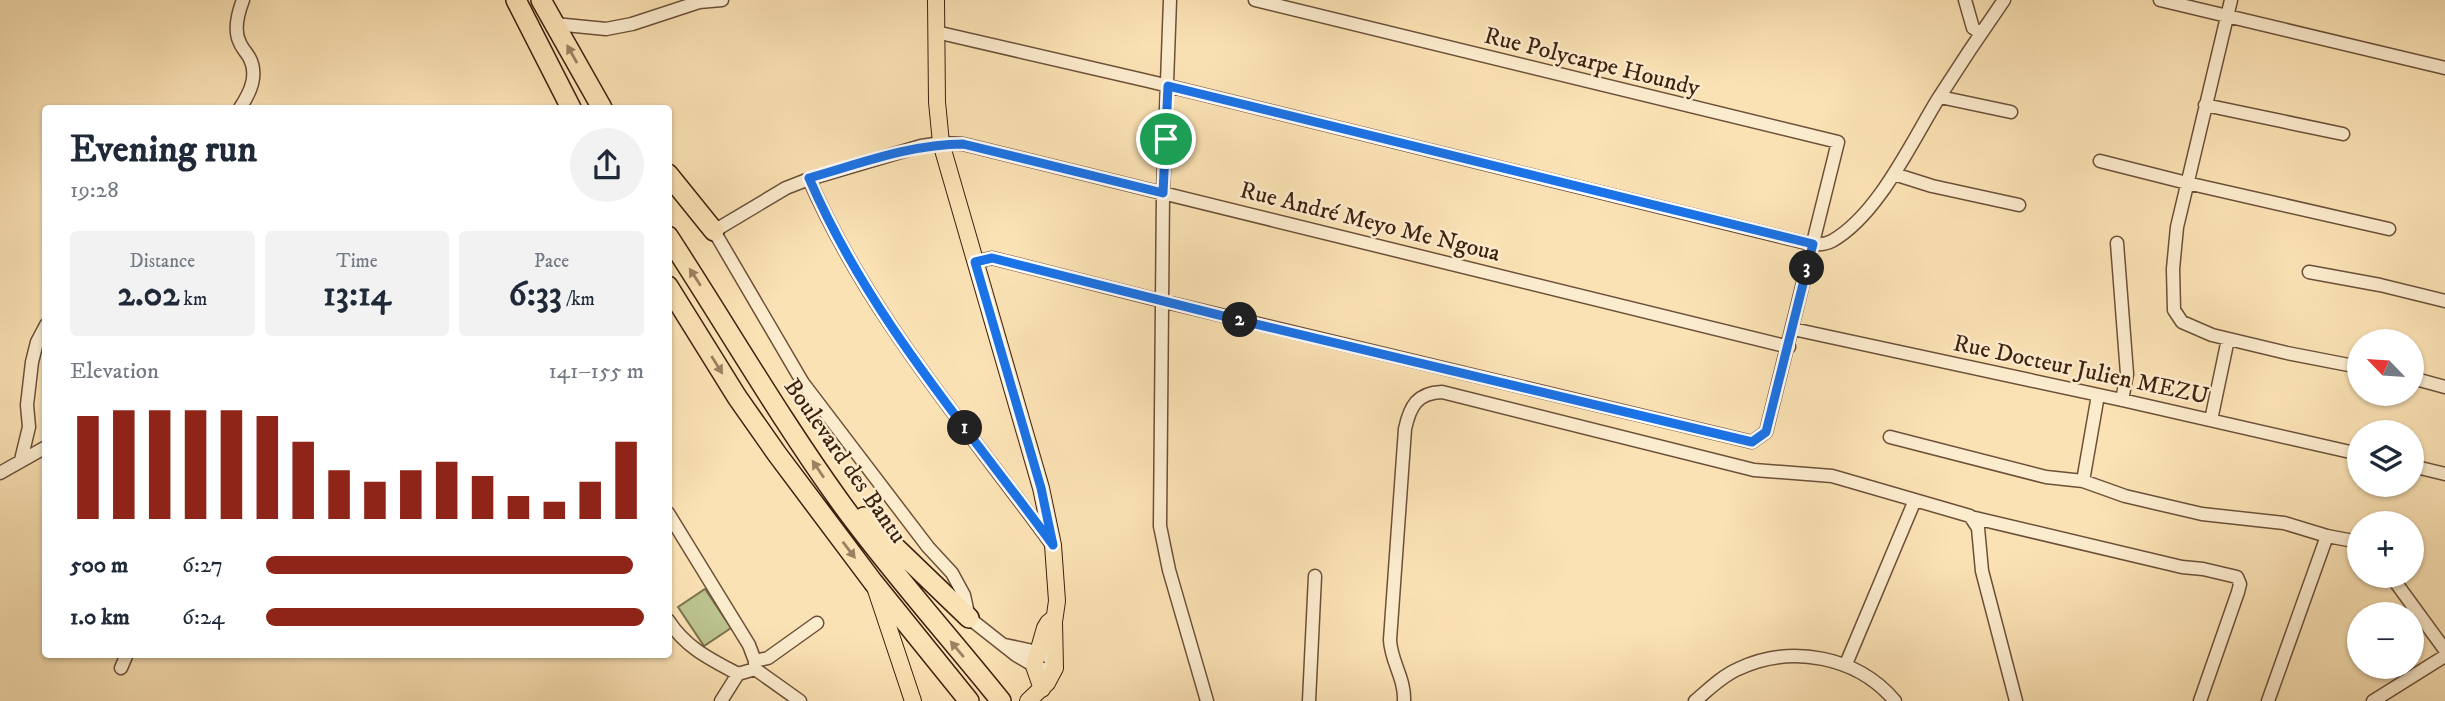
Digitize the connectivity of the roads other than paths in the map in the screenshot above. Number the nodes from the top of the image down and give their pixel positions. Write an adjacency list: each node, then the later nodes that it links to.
1 (243, 0): 19 (street)
2 (516, 0): 20 (highway)
3 (541, 0): 13 (highway)
4 (722, 0): 13 (street)
5 (936, 0): 14 (main road)
6 (1170, 0): 17 (street)
7 (1255, 0): 37 (street, Rue Polycarpe Houndy)
8 (1965, 0): 15 (street)
9 (2004, 0): 15 (street)
10 (2160, 0): 12 (street)
11 (2231, 0): 12 (street)
12 (2227, 18): 16 (street); 22 (street)
13 (555, 24): 21 (highway, one-way to 13)
14 (936, 32): 17 (street); 25 (main road)
15 (1981, 33): 18 (street)
16 (2445, 68)
17 (1168, 86): 31 (street); 37 (street)
18 (1940, 97): 23 (street); 27 (street)
19 (242, 105)
20 (569, 105)
21 (600, 105)
22 (2205, 105): 24 (street); 30 (street)
23 (2011, 112)
24 (2343, 134)
25 (941, 143): 28 (street, Rue André Meyo Me Ngoua); 31 (street, Rue André Meyo Me Ngoua); 38 (main road)
26 (2100, 161): 30 (street)
27 (1894, 174): 32 (street); 37 (street)
28 (809, 178): 34 (street, Rue André Meyo Me Ngoua); 67 (street)
29 (672, 179): 34 (highway)
30 (2188, 183): 33 (street); 45 (street)
31 (1163, 193): 41 (street); 46 (street, Rue André Meyo Me Ngoua)
32 (2020, 205)
33 (2389, 229)
34 (714, 231): 69 (street)
35 (672, 242): 62 (highway, Boulevard des Bantu, one-way to 35)
36 (2117, 243): 51 (street)
37 (1813, 244): 43 (street)
38 (975, 262): 41 (street); 67 (main road)
39 (2309, 272): 42 (street)
40 (672, 292): 70 (highway, Boulevard des Bantu, one-way to 70)
41 (1162, 301): 46 (street); 91 (street)
42 (2445, 301)
43 (1793, 329): 46 (street); 50 (street, Rue Docteur Julien MEZU)
44 (42, 333): 56 (street)
45 (2228, 339): 47 (street); 52 (street)
46 (1788, 347)
47 (2347, 364)
48 (2424, 381): 49 (street)
49 (2445, 387)
50 (2098, 395): 51 (street, Rue Docteur Julien MEZU); 60 (street)
51 (2122, 400): 52 (street, Rue Docteur Julien MEZU)
52 (2211, 420): 55 (street, Rue Docteur Julien MEZU)
53 (1890, 437): 60 (street)
54 (42, 449): 56 (street)
55 (2347, 451)
56 (21, 460): 58 (street)
57 (2424, 469): 59 (street)
58 (2, 471)
59 (2444, 474)
60 (2083, 481): 65 (street)
61 (1915, 500): 63 (street); 80 (street); 93 (street)
62 (841, 503): 69 (highway); 90 (highway, Boulevard des Bantu, one-way to 62)
63 (1970, 516): 96 (street); 97 (street)
64 (672, 519): 81 (street)
65 (2327, 536): 66 (street); 98 (street)
66 (2347, 540)
67 (1053, 545): 72 (main road)
68 (1315, 576): 92 (street)
69 (946, 581): 73 (highway)
70 (873, 582): 88 (main road); 89 (highway, Boulevard des Bantu)
71 (2400, 588): 76 (street)
72 (1056, 616): 79 (main road); 83 (main road)
73 (969, 618): 79 (street)
74 (817, 624): 81 (street)
75 (672, 626): 84 (street)
76 (2445, 650)
77 (2445, 656): 99 (street)
78 (125, 658): 82 (street)
79 (1036, 659): 83 (street); 85 (main road)
80 (1846, 664): 94 (street); 95 (street)
81 (755, 665): 84 (street); 87 (street)
82 (121, 667)
83 (1054, 669): 85 (main road)
84 (738, 674): 86 (street)
85 (1035, 695)
86 (721, 701)
87 (800, 701)
88 (913, 701)
89 (969, 701)
90 (1001, 701)
91 (1207, 701)
92 (1309, 701)
93 (1404, 701)
94 (1695, 701)
95 (1895, 701)
96 (2016, 701)
97 (2200, 701)
98 (2268, 701)
99 (2374, 701)

